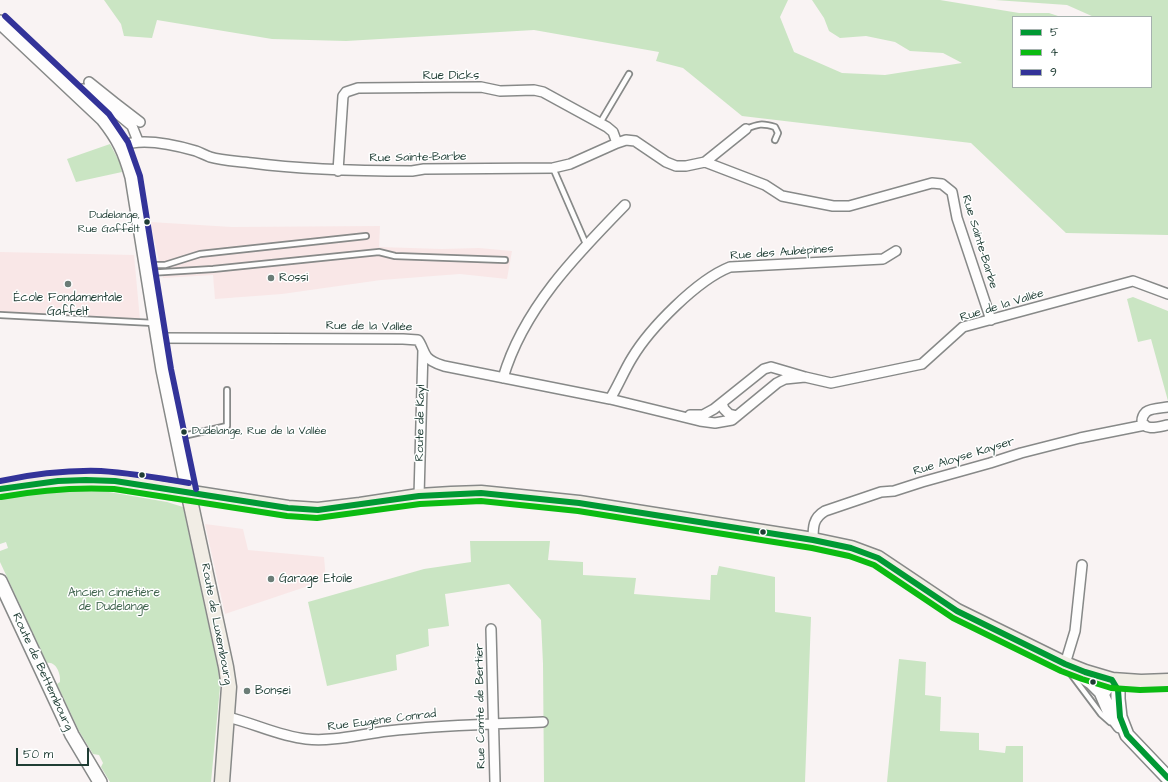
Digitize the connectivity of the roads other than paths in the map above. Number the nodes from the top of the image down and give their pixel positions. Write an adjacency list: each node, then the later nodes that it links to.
1 (2, 26): 4 (main road)
2 (629, 74): 7 (lane)
3 (89, 82): 5 (street)
4 (77, 94): 5 (street); 12 (main road)
5 (112, 105): 6 (street); 10 (street)
6 (140, 122)
7 (600, 123): 11 (street, Rue Dicks); 15 (street, Rue Dicks)
8 (746, 129): 9 (lane); 13 (street, Rue Sainte-Barbe)
9 (775, 140)
10 (138, 141): 12 (street, Rue Sainte-Barbe); 15 (street, Rue Sainte-Barbe)
11 (617, 143): 13 (street, Rue Sainte-Barbe); 14 (street, Rue Sainte-Barbe)
12 (122, 146): 21 (main road)
13 (705, 162): 24 (street, Rue Sainte-Barbe)
14 (553, 168): 15 (street, Rue Sainte-Barbe); 18 (lane)
15 (338, 171)
16 (625, 205): 18 (street)
17 (366, 236): 21 (lane)
18 (586, 244): 30 (street)
19 (896, 251): 33 (street, Rue des Aubépines)
20 (505, 260): 21 (lane)
21 (147, 269): 25 (main road)
22 (1168, 294): 24 (street, Rue de la Vallée)
23 (0, 315): 25 (lane)
24 (991, 320): 29 (street, Rue de la Vallée)
25 (155, 323): 26 (main road)
26 (158, 338): 27 (street, Rue de la Vallée); 40 (main road)
27 (423, 349): 30 (street, Rue de la Vallée); 43 (street, Route de Kayl)
28 (772, 367): 29 (street, Rue de la Vallée); 31 (street); 34 (street, Rue de la Vallée)
29 (804, 377): 31 (street, Rue de la Vallée)
30 (504, 378): 33 (street, Rue de la Vallée)
31 (777, 383): 37 (street, Rue de la Vallée)
32 (227, 390): 40 (lane)
33 (610, 399): 36 (street, Rue de la Vallée)
34 (722, 403): 36 (street, Rue de la Vallée); 37 (street)
35 (1168, 407): 39 (street)
36 (681, 415): 37 (street, Rue de la Vallée)
37 (737, 416)
38 (1168, 424): 39 (street, Rue Aloyse Kayser)
39 (1145, 425): 44 (street, Rue Aloyse Kayser)
40 (177, 438): 42 (main road)
41 (0, 489): 42 (main road)
42 (188, 491): 43 (main road); 52 (main road, Route de Luxembourg)
43 (419, 496): 44 (main road)
44 (813, 540): 48 (main road)
45 (1082, 565): 48 (street)
46 (0, 581): 57 (main road, Route de Bettembourg)
47 (491, 629): 54 (street, Rue Comte de Bertier)
48 (1065, 664): 49 (main road); 51 (main road); 55 (lane)
49 (1112, 680): 50 (main road); 51 (main road); 55 (main road)
50 (1168, 681)
51 (1102, 694): 55 (main road)
52 (227, 716): 54 (street, Rue Eugène Conrad); 58 (main road, Route de Luxembourg)
53 (543, 722): 54 (street, Rue Eugène Conrad)
54 (495, 724): 59 (street, Rue Comte de Bertier)
55 (1127, 736): 56 (main road)
56 (1168, 778)
57 (100, 782)
58 (222, 782)
59 (495, 782)

